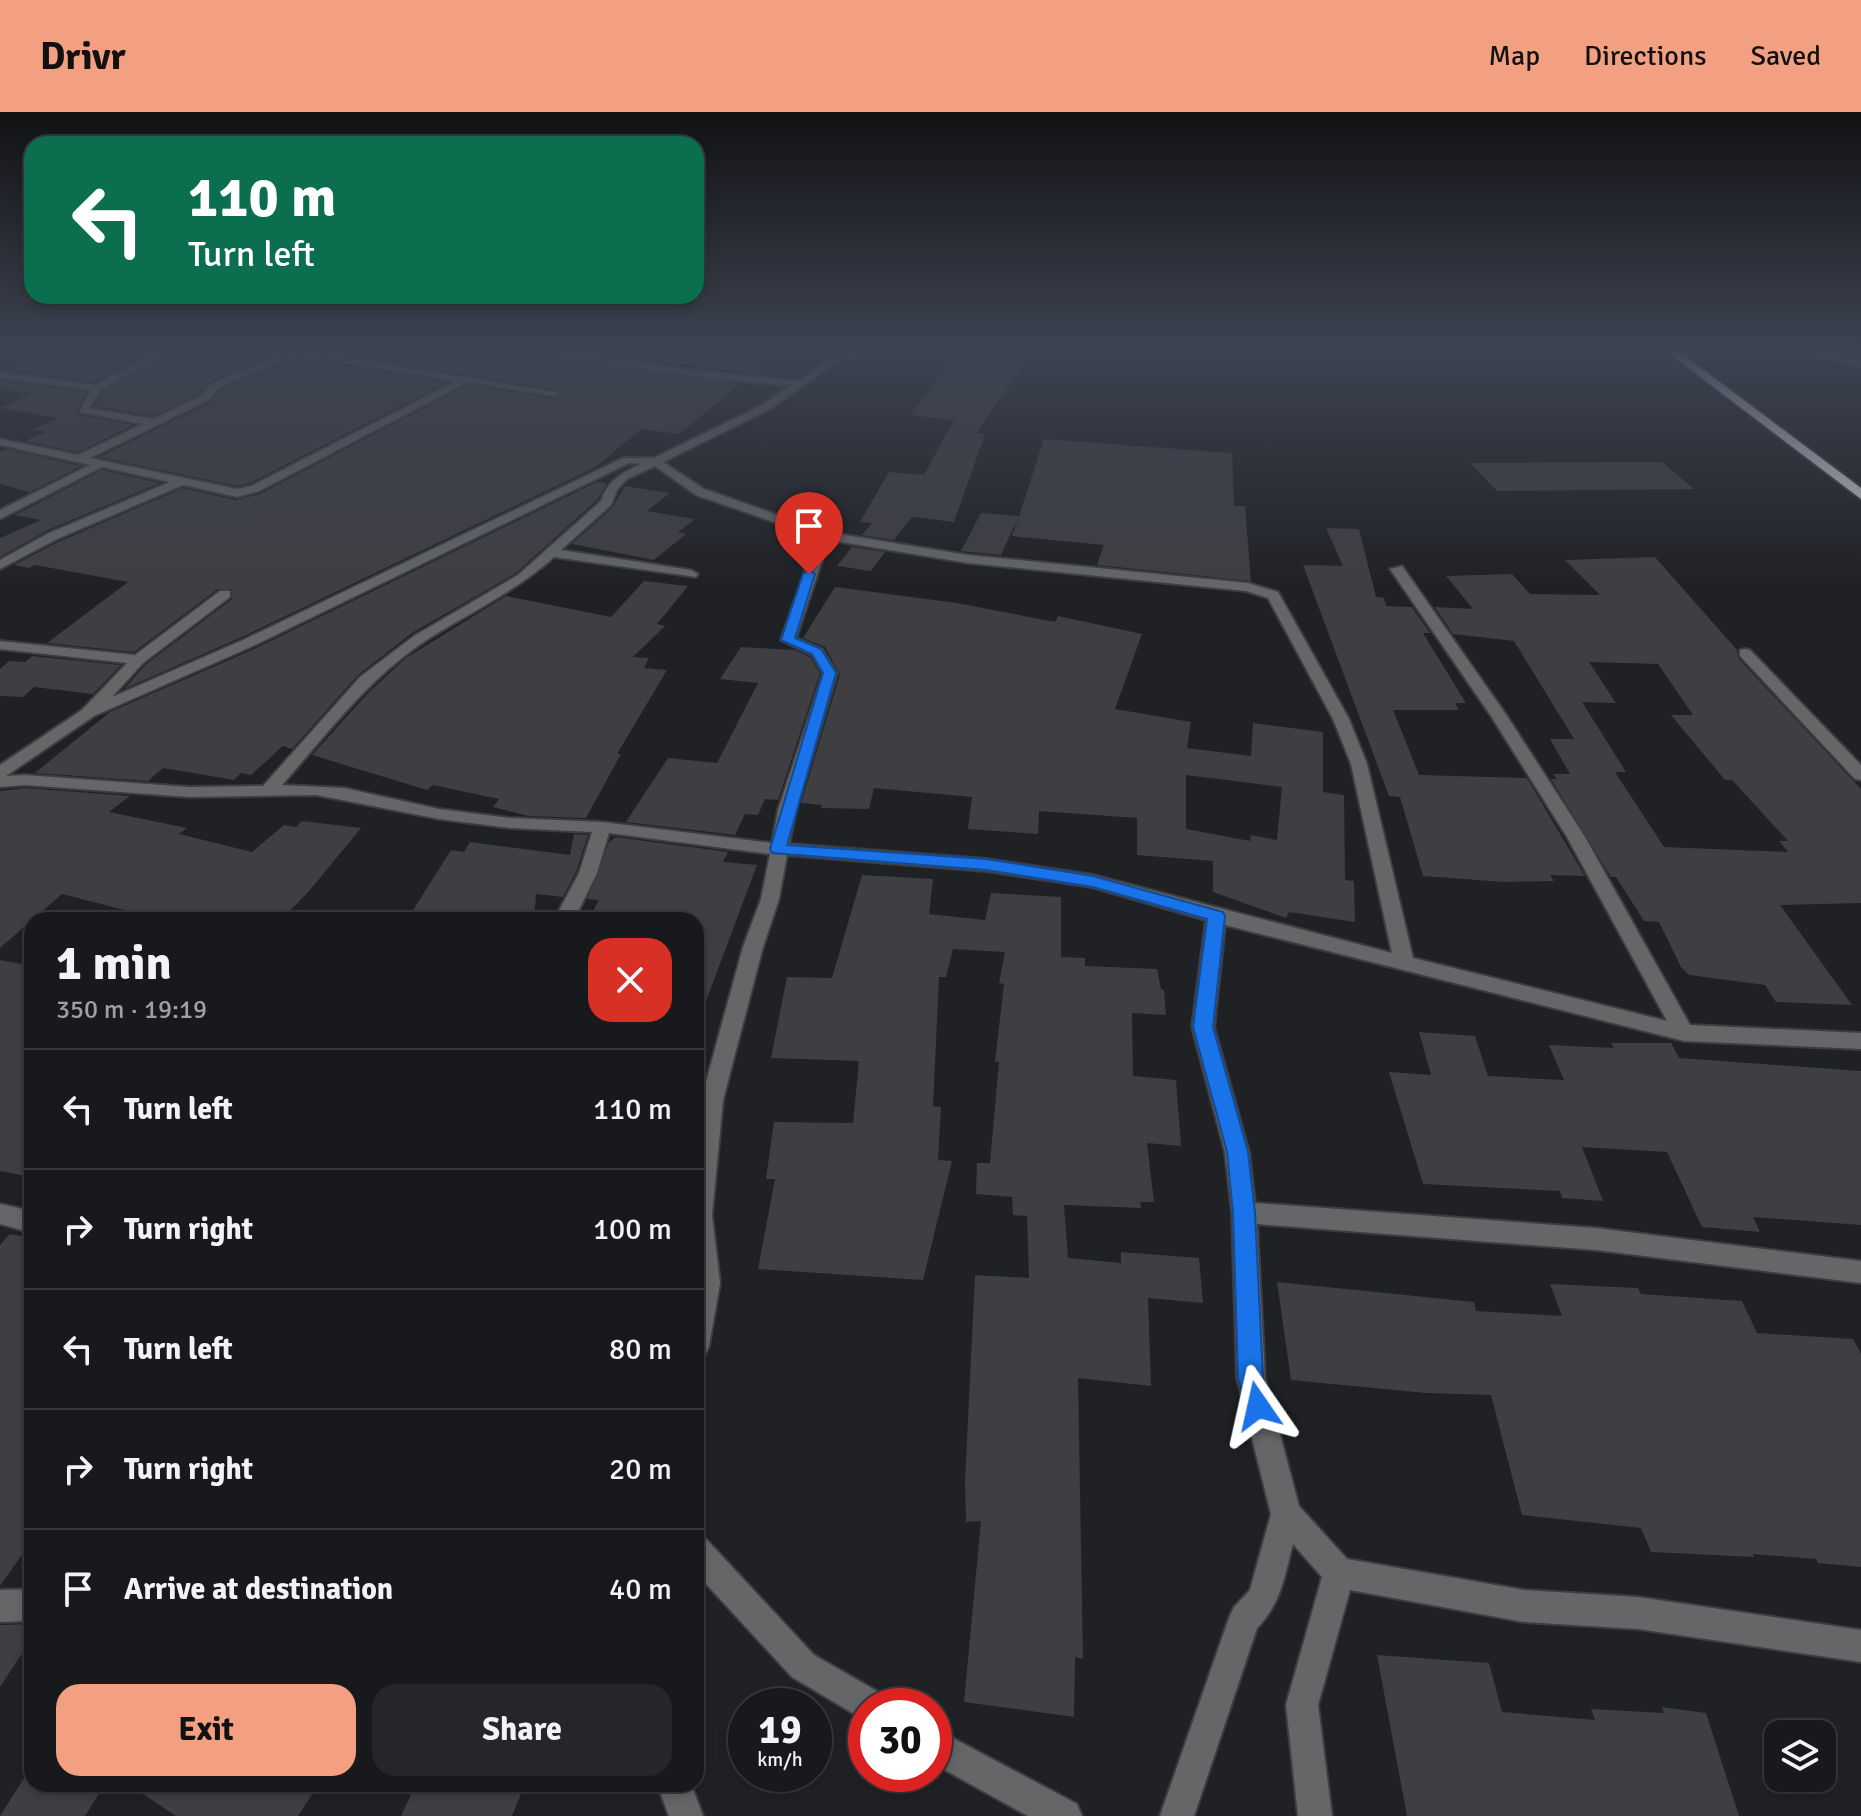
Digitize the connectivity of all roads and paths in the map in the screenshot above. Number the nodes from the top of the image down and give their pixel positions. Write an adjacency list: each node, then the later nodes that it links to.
1 (143, 427): 7 (street)
2 (375, 427): 11 (street)
3 (726, 427): 8 (street)
4 (1771, 427): 12 (highway)
5 (1793, 427): 9 (highway)
6 (3, 446): 7 (street)
7 (79, 459): 10 (street)
8 (655, 461): 14 (street); 15 (street); 23 (street)
9 (1842, 462)
10 (100, 464): 11 (street); 13 (street)
11 (180, 482): 16 (street)
12 (1861, 495)
13 (0, 515)
14 (824, 535): 29 (street); 32 (street)
15 (548, 552): 18 (street); 27 (street)
16 (0, 565)
17 (1397, 569): 33 (street)
18 (691, 574)
19 (225, 594): 22 (street)
20 (0, 645): 22 (street)
21 (1745, 653): 25 (street)
22 (138, 660): 23 (street)
23 (88, 713): 24 (street)
24 (0, 773)
25 (1861, 775)
26 (0, 782): 27 (street)
27 (268, 791): 28 (street)
28 (602, 827): 29 (street); 30 (street)
29 (778, 849): 31 (street); 35 (street)
30 (568, 912)
31 (1216, 916): 32 (street); 36 (street)
32 (1404, 962): 33 (street)
33 (1684, 1033): 34 (street)
34 (1861, 1041)
35 (704, 1177)
36 (1244, 1213): 39 (street); 40 (street)
37 (0, 1214): 38 (street)
38 (24, 1220)
39 (1861, 1272)
40 (1286, 1514): 42 (street); 51 (street)
41 (704, 1560): 46 (street)
42 (1339, 1573): 45 (street); 52 (street)
43 (24, 1605): 44 (street)
44 (0, 1606)
45 (1861, 1646)
46 (848, 1693)
47 (952, 1756): 50 (street)
48 (677, 1792): 49 (street)
49 (686, 1816)
50 (1065, 1816)
51 (1177, 1816)
52 (1315, 1816)

